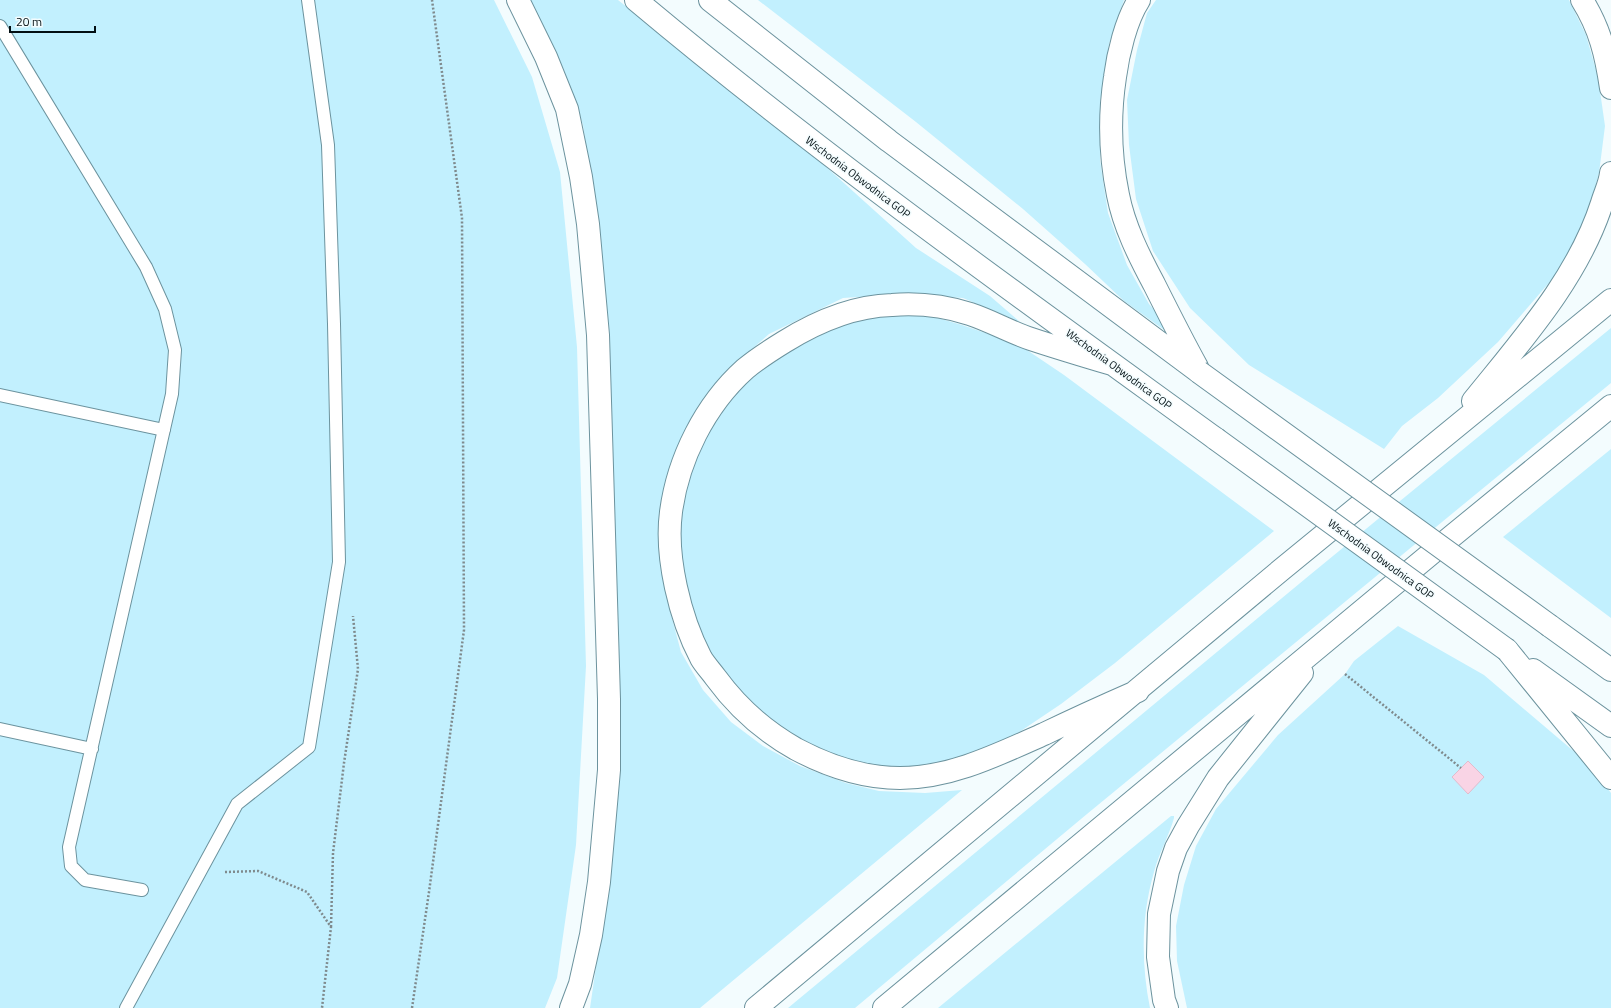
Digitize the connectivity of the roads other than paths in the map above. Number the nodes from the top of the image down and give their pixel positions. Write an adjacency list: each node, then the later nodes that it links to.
1 (308, 0): 26 (lane)
2 (518, 0): 27 (highway)
3 (636, 0): 11 (highway, Wschodnia Obwodnica GOP)
4 (710, 0): 12 (highway)
5 (1139, 0): 12 (highway)
6 (1582, 0): 8 (highway)
7 (0, 26): 15 (lane)
8 (1611, 88)
9 (1611, 173): 16 (highway)
10 (1611, 300): 16 (highway)
11 (1112, 364): 18 (highway, Wschodnia Obwodnica GOP, bridge); 20 (highway)
12 (1199, 372): 19 (highway, bridge)
13 (0, 395): 15 (lane)
14 (1611, 406): 17 (highway)
15 (164, 430): 23 (lane)
16 (1446, 434): 20 (highway)
17 (1332, 635): 29 (highway); 30 (highway)
18 (1507, 650): 21 (highway, Wschodnia Obwodnica GOP); 24 (highway)
19 (1611, 670)
20 (1138, 691): 28 (highway)
21 (1611, 726)
22 (0, 729): 23 (lane)
23 (92, 749): 25 (lane)
24 (1611, 778)
25 (142, 890)
26 (126, 1008)
27 (571, 1008)
28 (756, 1008)
29 (884, 1008)
30 (1167, 1008)

